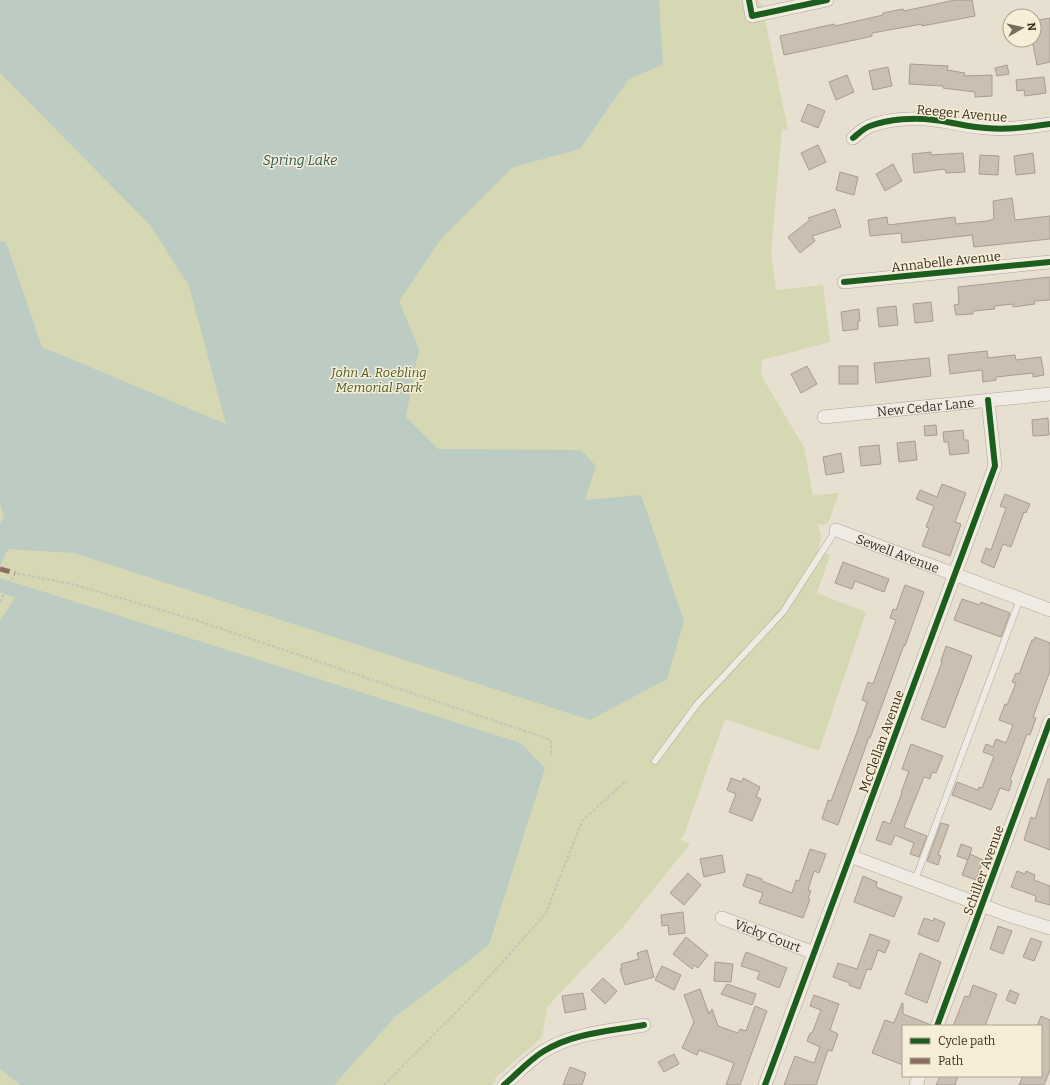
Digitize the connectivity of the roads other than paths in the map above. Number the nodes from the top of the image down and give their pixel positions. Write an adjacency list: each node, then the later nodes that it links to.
1 (749, 0): 2 (street)
2 (827, 0)
3 (1050, 124): 4 (street, Reeger Avenue)
4 (853, 138)
5 (1050, 262): 6 (street, Annabelle Avenue)
6 (844, 282)
7 (1050, 394): 8 (street, New Cedar Lane)
8 (988, 400): 9 (street, New Cedar Lane); 11 (street, McClellan Avenue)
9 (824, 417)
10 (836, 530): 11 (street, Sewell Avenue); 15 (lane)
11 (955, 576): 12 (street, Sewell Avenue); 16 (street, McClellan Avenue)
12 (1020, 599): 13 (street, Sewell Avenue); 17 (lane)
13 (1050, 610)
14 (1050, 721): 18 (street, Schiller Avenue)
15 (655, 761)
16 (850, 856): 17 (street); 21 (street, McClellan Avenue)
17 (915, 880): 18 (street)
18 (982, 905): 20 (street); 23 (street, Schiller Avenue)
19 (722, 918): 21 (street, Vicky Court)
20 (1050, 928)
21 (814, 953): 25 (street, McClellan Avenue)
22 (644, 1025): 24 (street)
23 (937, 1025)
24 (504, 1085)
25 (765, 1085)

